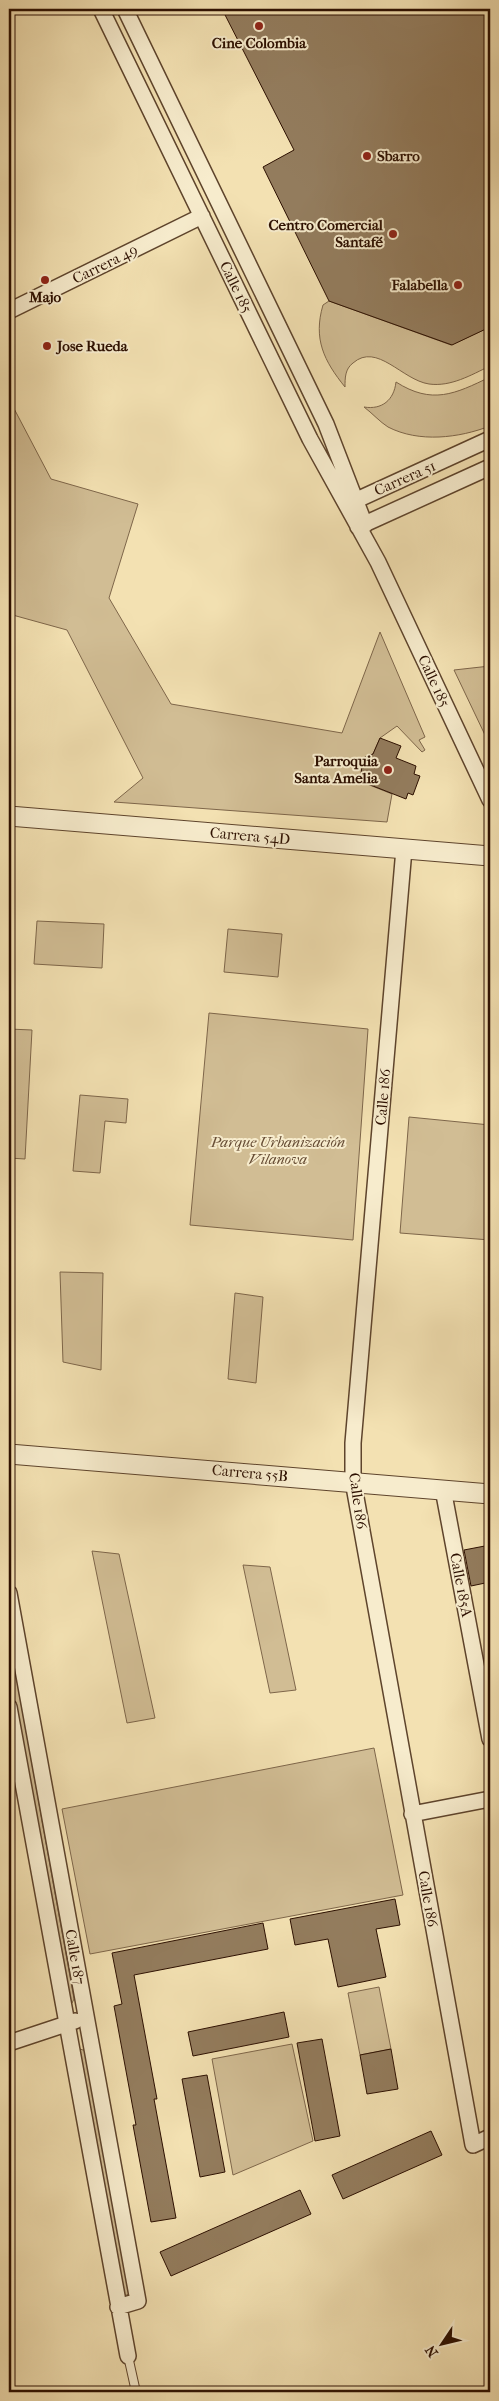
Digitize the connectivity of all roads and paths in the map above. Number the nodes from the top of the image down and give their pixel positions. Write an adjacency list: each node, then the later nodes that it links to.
1 (101, 9): 3 (street, Calle 185)
2 (125, 9): 9 (street, Calle 185)
3 (202, 216): 4 (street, Carrera 49); 9 (street, Calle 185)
4 (9, 312)
5 (490, 440): 6 (street, Carrera 51)
6 (464, 451): 8 (street); 9 (street, Carrera 51)
7 (490, 467): 8 (street, Carrera 51)
8 (471, 475): 10 (street, Carrera 51)
9 (351, 503): 10 (street, Calle 185)
10 (361, 525): 11 (street, Calle 185)
11 (490, 800)
12 (9, 816): 13 (street, Carrera 54D)
13 (404, 849): 14 (street, Carrera 54D); 16 (street, Calle 186)
14 (490, 856)
15 (9, 1454): 16 (street, Carrera 55B)
16 (352, 1481): 17 (street, Carrera 55B); 23 (street, Calle 186)
17 (443, 1489): 18 (street, Carrera 55B); 21 (street, Calle 185A)
18 (490, 1494)
19 (9, 1593): 24 (street, Calle 187)
20 (9, 1707): 25 (street, Calle 187)
21 (490, 1739)
22 (490, 1799): 23 (street)
23 (412, 1814): 27 (street, Calle 186)
24 (86, 2018): 25 (street); 28 (street, Calle 187)
25 (67, 2024): 26 (street); 28 (street, Calle 187)
26 (9, 2043)
27 (490, 2137)
28 (118, 2307): 29 (street, Calle 187)
29 (128, 2356): 30 (lane, Calle 187)
30 (136, 2392)

